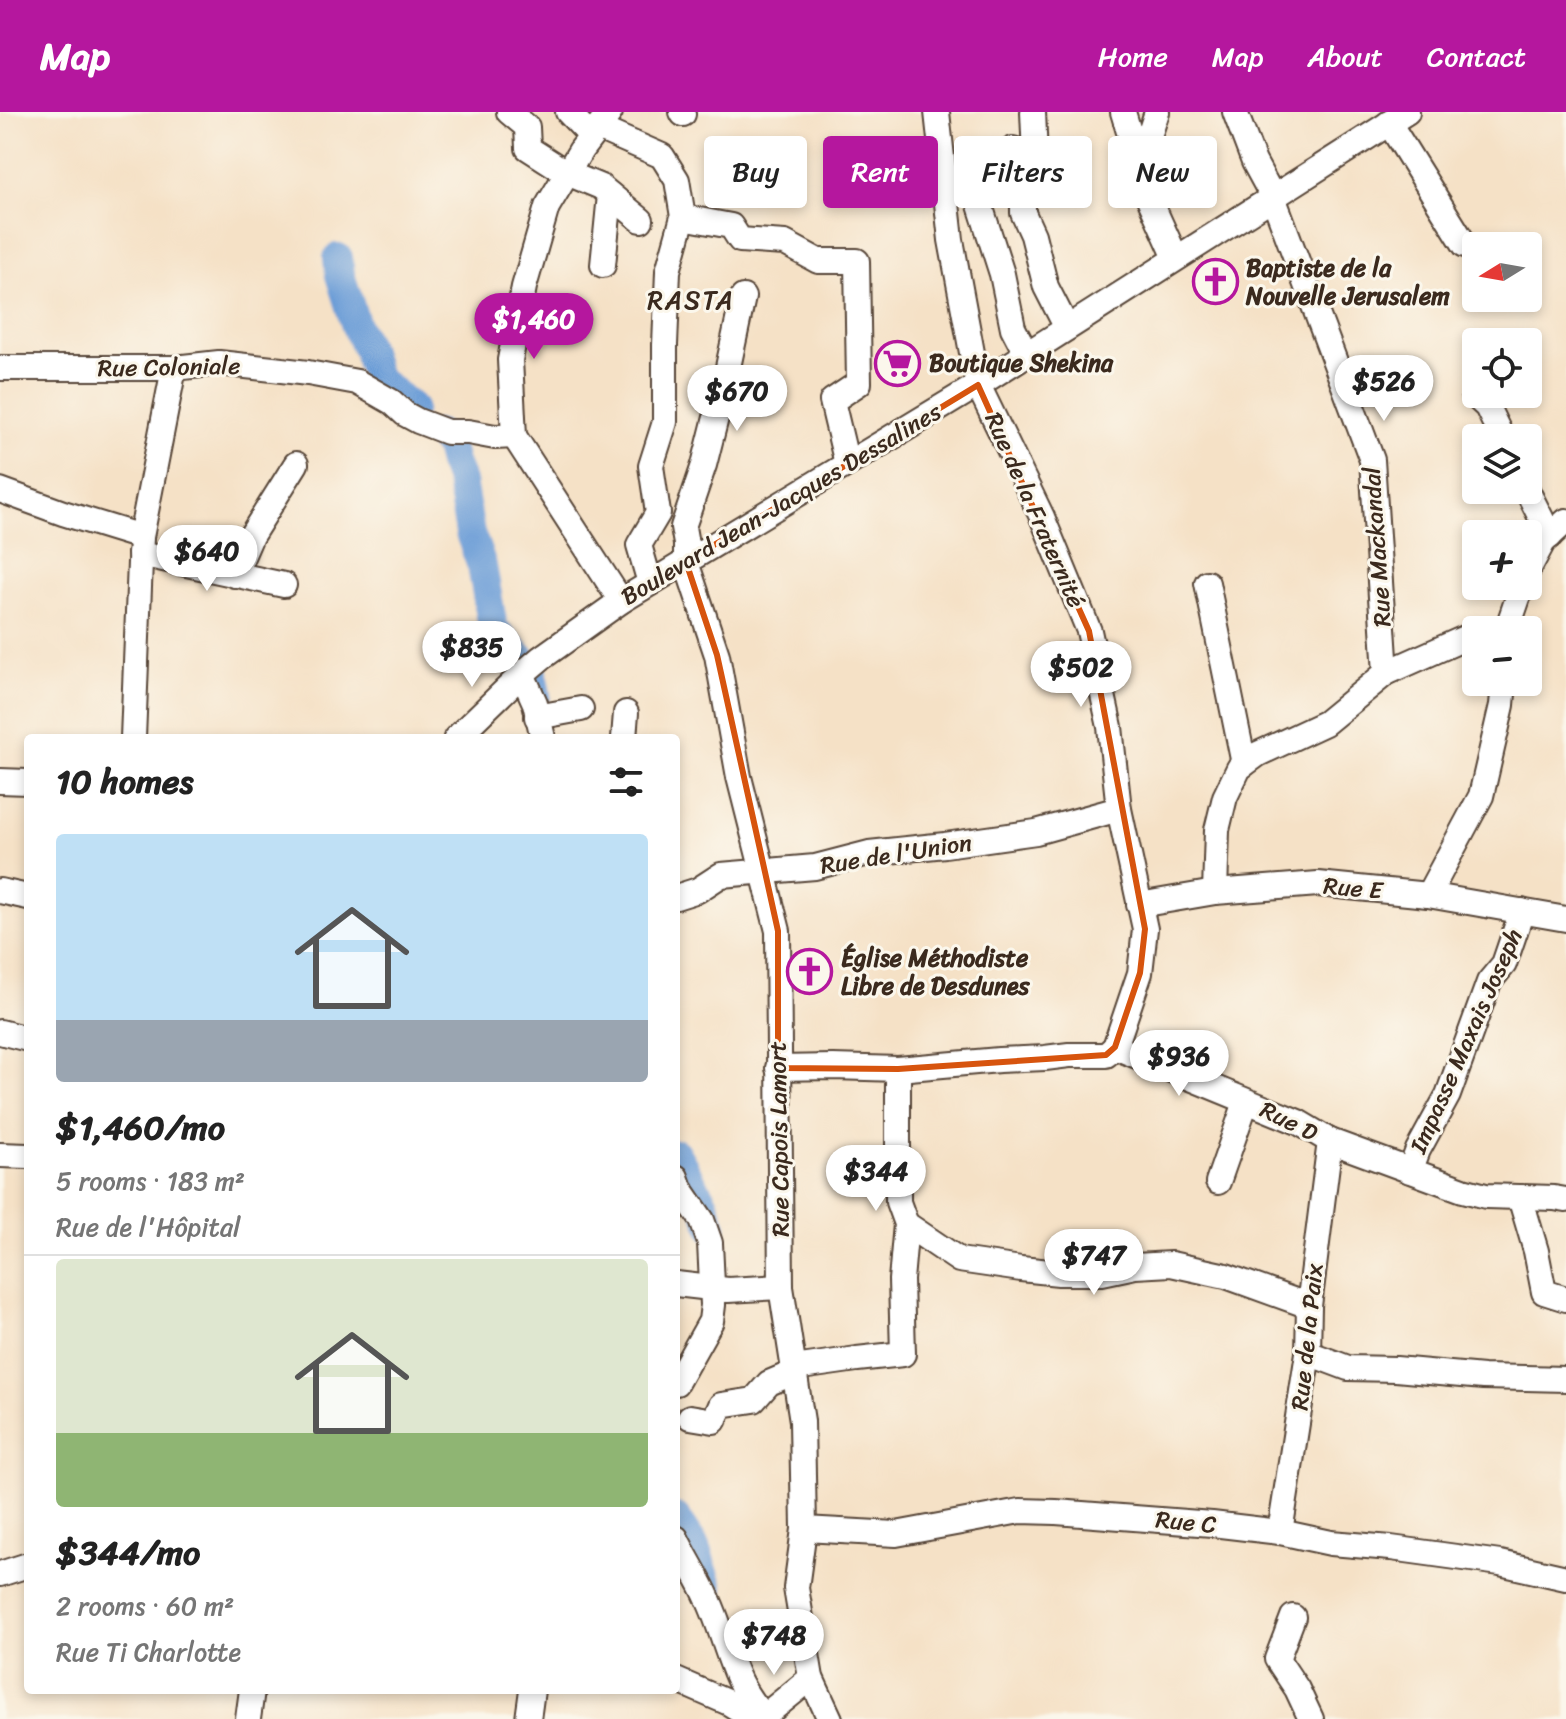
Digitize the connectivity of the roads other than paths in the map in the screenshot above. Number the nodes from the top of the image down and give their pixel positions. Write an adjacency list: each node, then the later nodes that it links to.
1 (509, 112): 11 (street)
2 (568, 112): 9 (street)
3 (937, 112): 27 (street, Rue de la Fraternité)
4 (1033, 112): 10 (street)
5 (1123, 112): 6 (street)
6 (1157, 112)
7 (1235, 112): 13 (street, Rue Mackandal)
8 (1389, 118): 13 (street, Boulevard Jean-Jacques Dessalines); 19 (street)
9 (600, 125): 11 (street); 17 (street)
10 (1034, 136)
11 (567, 173): 12 (street); 28 (street)
12 (610, 195): 18 (street); 21 (street)
13 (1273, 197): 20 (street, Boulevard Jean-Jacques Dessalines); 44 (street, Rue Mackandal)
14 (981, 208): 24 (street)
15 (1023, 208): 23 (street)
16 (1153, 208): 20 (street)
17 (683, 217): 30 (street); 38 (street)
18 (641, 220)
19 (1462, 240)
20 (1176, 258): 23 (street, Boulevard Jean-Jacques Dessalines)
21 (603, 265)
22 (743, 297): 36 (street, Rue Capois Lamort)
23 (1067, 328): 24 (street, Boulevard Jean-Jacques Dessalines)
24 (1026, 353): 27 (street, Boulevard Jean-Jacques Dessalines)
25 (0, 368): 26 (street, Rue Coloniale)
26 (174, 368): 28 (street, Rue Coloniale); 35 (street)
27 (978, 385): 30 (street, Boulevard Jean-Jacques Dessalines); 55 (street, Rue de la Fraternité)
28 (514, 436): 41 (street)
29 (296, 464): 37 (street)
30 (847, 464): 36 (street, Boulevard Jean-Jacques Dessalines)
31 (0, 490): 35 (street)
32 (1538, 504): 33 (street)
33 (1558, 529): 34 (street)
34 (1542, 544)
35 (140, 546): 37 (street); 49 (street)
36 (686, 562): 38 (street, Boulevard Jean-Jacques Dessalines); 56 (street, Rue Capois Lamort)
37 (234, 575): 40 (street)
38 (650, 583): 41 (street, Boulevard Jean-Jacques Dessalines)
39 (1207, 583): 52 (street)
40 (284, 585)
41 (621, 601): 43 (street, Boulevard Jean-Jacques Dessalines)
42 (1462, 639): 44 (street)
43 (530, 668): 48 (street); 50 (street, Boulevard Jean-Jacques Dessalines)
44 (1386, 673): 52 (street)
45 (1503, 696): 59 (street)
46 (581, 709): 48 (street)
47 (626, 713): 51 (street)
48 (540, 728)
49 (133, 734)
50 (460, 734)
51 (624, 734)
52 (1244, 764): 58 (street)
53 (0, 781): 54 (street)
54 (24, 782)
55 (1119, 809): 56 (street, Rue de l'Union); 62 (street, Rue de la Fraternité)
56 (764, 871): 61 (street, Rue de l'Union); 68 (street, Rue Capois Lamort)
57 (0, 891): 60 (street)
58 (1215, 892): 59 (street, Rue E); 62 (street, Rue E)
59 (1428, 895): 63 (street, Rue E)
60 (24, 896)
61 (680, 896)
62 (1139, 905): 67 (street, Rue de la Fraternité)
63 (1522, 911): 64 (street, Rue E); 74 (street, Impasse Maxais Joseph)
64 (1566, 919)
65 (0, 1032): 66 (street)
66 (24, 1038)
67 (1115, 1047): 69 (street); 70 (street, Rue D)
68 (778, 1068): 69 (street); 81 (street, Rue Capois Lamort)
69 (898, 1069): 79 (street)
70 (1246, 1102): 71 (street, Rue D); 75 (street)
71 (1330, 1141): 74 (street, Rue D); 84 (street, Rue de la Paix)
72 (0, 1155): 73 (street)
73 (24, 1156)
74 (1410, 1171): 77 (street, Rue D)
75 (1218, 1182)
76 (680, 1188): 82 (street)
77 (1520, 1197): 78 (street, Rue D); 83 (street)
78 (1566, 1200)
79 (906, 1224): 84 (street); 86 (street)
80 (680, 1284): 82 (street)
81 (781, 1287): 82 (street); 86 (street, Rue Capois Lamort)
82 (720, 1289): 87 (street)
83 (1566, 1299)
84 (1309, 1306): 85 (street, Rue de la Paix)
85 (1308, 1353): 88 (street); 91 (street, Rue de la Paix)
86 (794, 1370): 89 (street); 90 (street, Rue Capois Lamort)
87 (680, 1376)
88 (1566, 1379)
89 (690, 1417)
90 (804, 1529): 91 (street, Rue C); 97 (street, Rue Capois Lamort)
91 (1280, 1532): 95 (street, Rue C)
92 (680, 1546): 101 (street)
93 (24, 1566): 94 (street)
94 (0, 1574)
95 (1566, 1578)
96 (1293, 1617): 105 (street)
97 (811, 1678): 101 (street); 104 (street, Rue Capois Lamort)
98 (680, 1682): 101 (street)
99 (251, 1694): 102 (street)
100 (531, 1694): 103 (street)
101 (763, 1717)
102 (248, 1719)
103 (528, 1719)
104 (830, 1719)
105 (1311, 1719)

